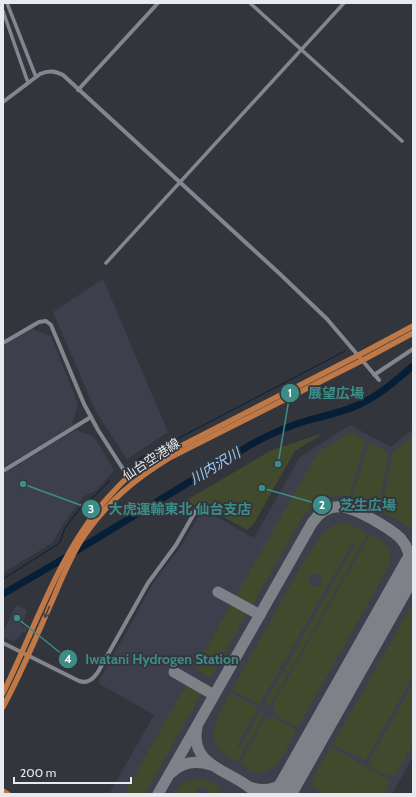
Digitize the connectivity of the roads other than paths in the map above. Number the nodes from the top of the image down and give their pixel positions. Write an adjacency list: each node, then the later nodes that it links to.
1 (7, 3): 7 (street)
2 (158, 3): 9 (street)
3 (250, 3): 6 (street)
4 (344, 3): 6 (street)
5 (3, 11): 8 (street)
6 (301, 50): 11 (street); 12 (street)
7 (36, 77): 8 (street); 9 (street)
8 (29, 82): 10 (street)
9 (78, 90): 12 (street)
10 (3, 102)
11 (402, 141)
12 (180, 182): 13 (street); 18 (street)
13 (106, 263)
14 (413, 326): 18 (main road, 仙台空港線)
15 (413, 333): 18 (main road, 仙台空港線)
16 (3, 344): 21 (street)
17 (413, 349): 19 (street)
18 (359, 358): 19 (street); 23 (main road, 仙台空港線); 24 (main road, 仙台空港線)
19 (374, 375): 20 (street)
20 (379, 380)
21 (91, 417): 22 (street); 23 (street)
22 (3, 471)
23 (128, 477): 24 (street); 27 (main road, 仙台空港線)
24 (132, 483): 27 (main road, 仙台空港線, one-way to 27)
25 (199, 505): 27 (street)
26 (3, 643): 27 (street)
27 (25, 654): 28 (main road, 仙台空港線); 29 (main road, 仙台空港線)
28 (3, 693)
29 (3, 707)
30 (3, 791): 31 (main road)
31 (8, 794)

